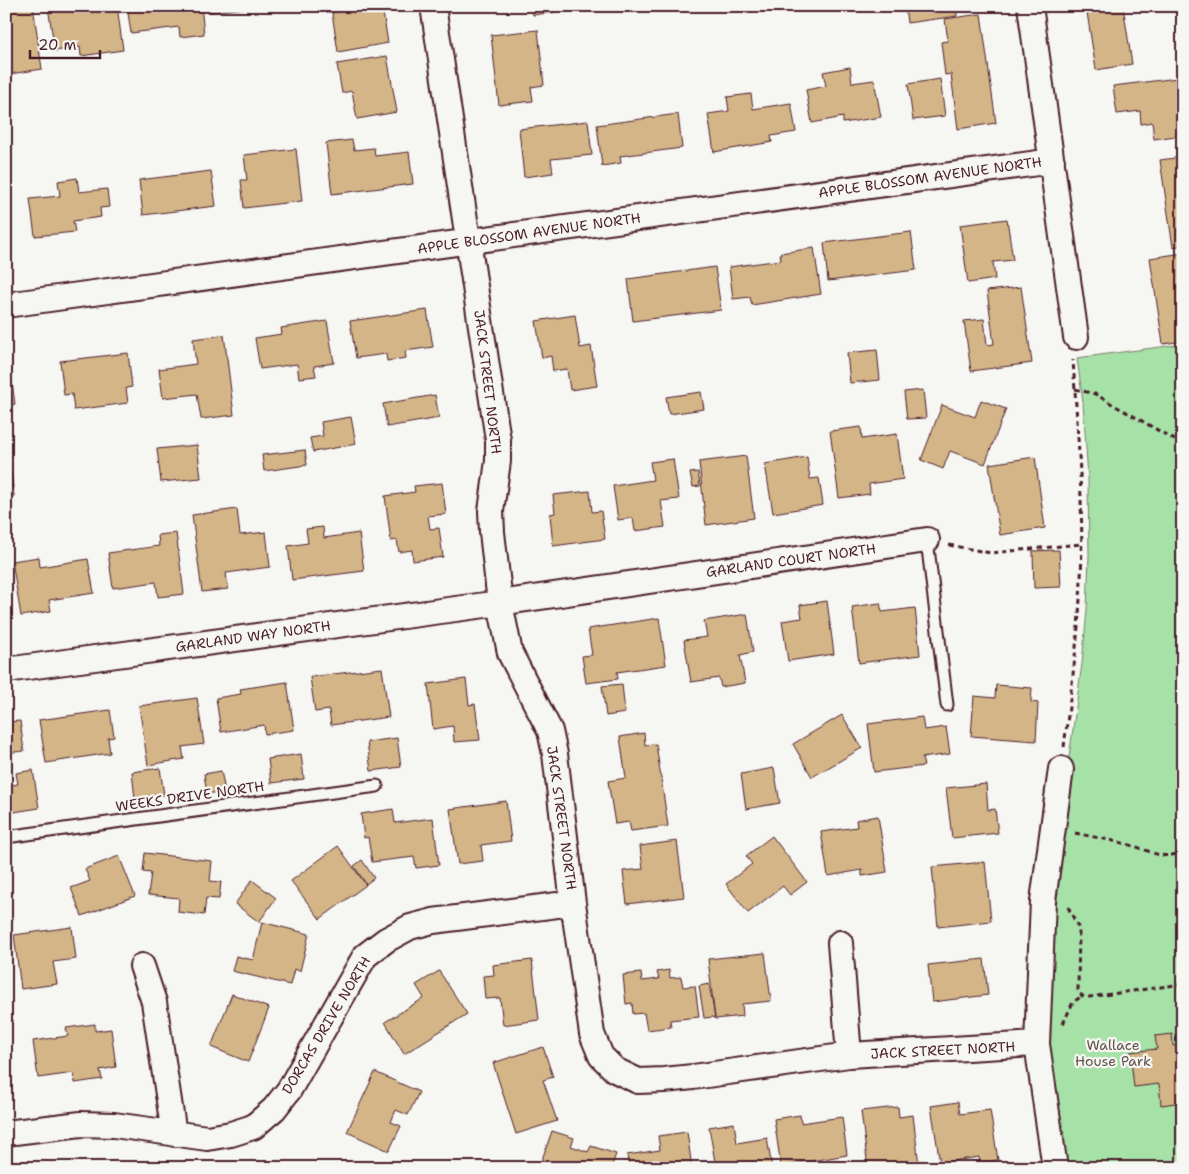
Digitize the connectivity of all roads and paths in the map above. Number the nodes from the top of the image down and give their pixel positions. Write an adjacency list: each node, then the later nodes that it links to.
1 (433, 6): 4 (street, JACK STREET NORTH)
2 (1030, 6): 3 (street)
3 (1052, 161): 4 (street, APPLE BLOSSOM AVENUE NORTH); 6 (street)
4 (468, 241): 5 (street, APPLE BLOSSOM AVENUE NORTH); 11 (street, JACK STREET NORTH)
5 (6, 305)
6 (1076, 337): 7 (path)
7 (1075, 389): 8 (path); 10 (path)
8 (1183, 446)
9 (927, 540): 10 (path); 11 (street, GARLAND COURT NORTH); 13 (lane)
10 (1081, 544): 14 (path)
11 (500, 602): 12 (street, GARLAND WAY NORTH); 20 (street, JACK STREET NORTH)
12 (6, 670)
13 (947, 706)
14 (1061, 769): 24 (street)
15 (378, 786): 17 (lane, WEEKS DRIVE NORTH)
16 (1072, 833): 18 (path)
17 (6, 837)
18 (1183, 852)
19 (1066, 902): 23 (path)
20 (573, 903): 25 (street, JACK STREET NORTH); 27 (street, DORCAS DRIVE NORTH)
21 (840, 943): 25 (street)
22 (142, 966): 27 (street)
23 (1183, 984)
24 (1037, 1044): 25 (street, JACK STREET NORTH); 28 (street)
25 (849, 1055)
26 (6, 1133): 27 (street, DORCAS DRIVE NORTH)
27 (174, 1134)
28 (1055, 1168)

